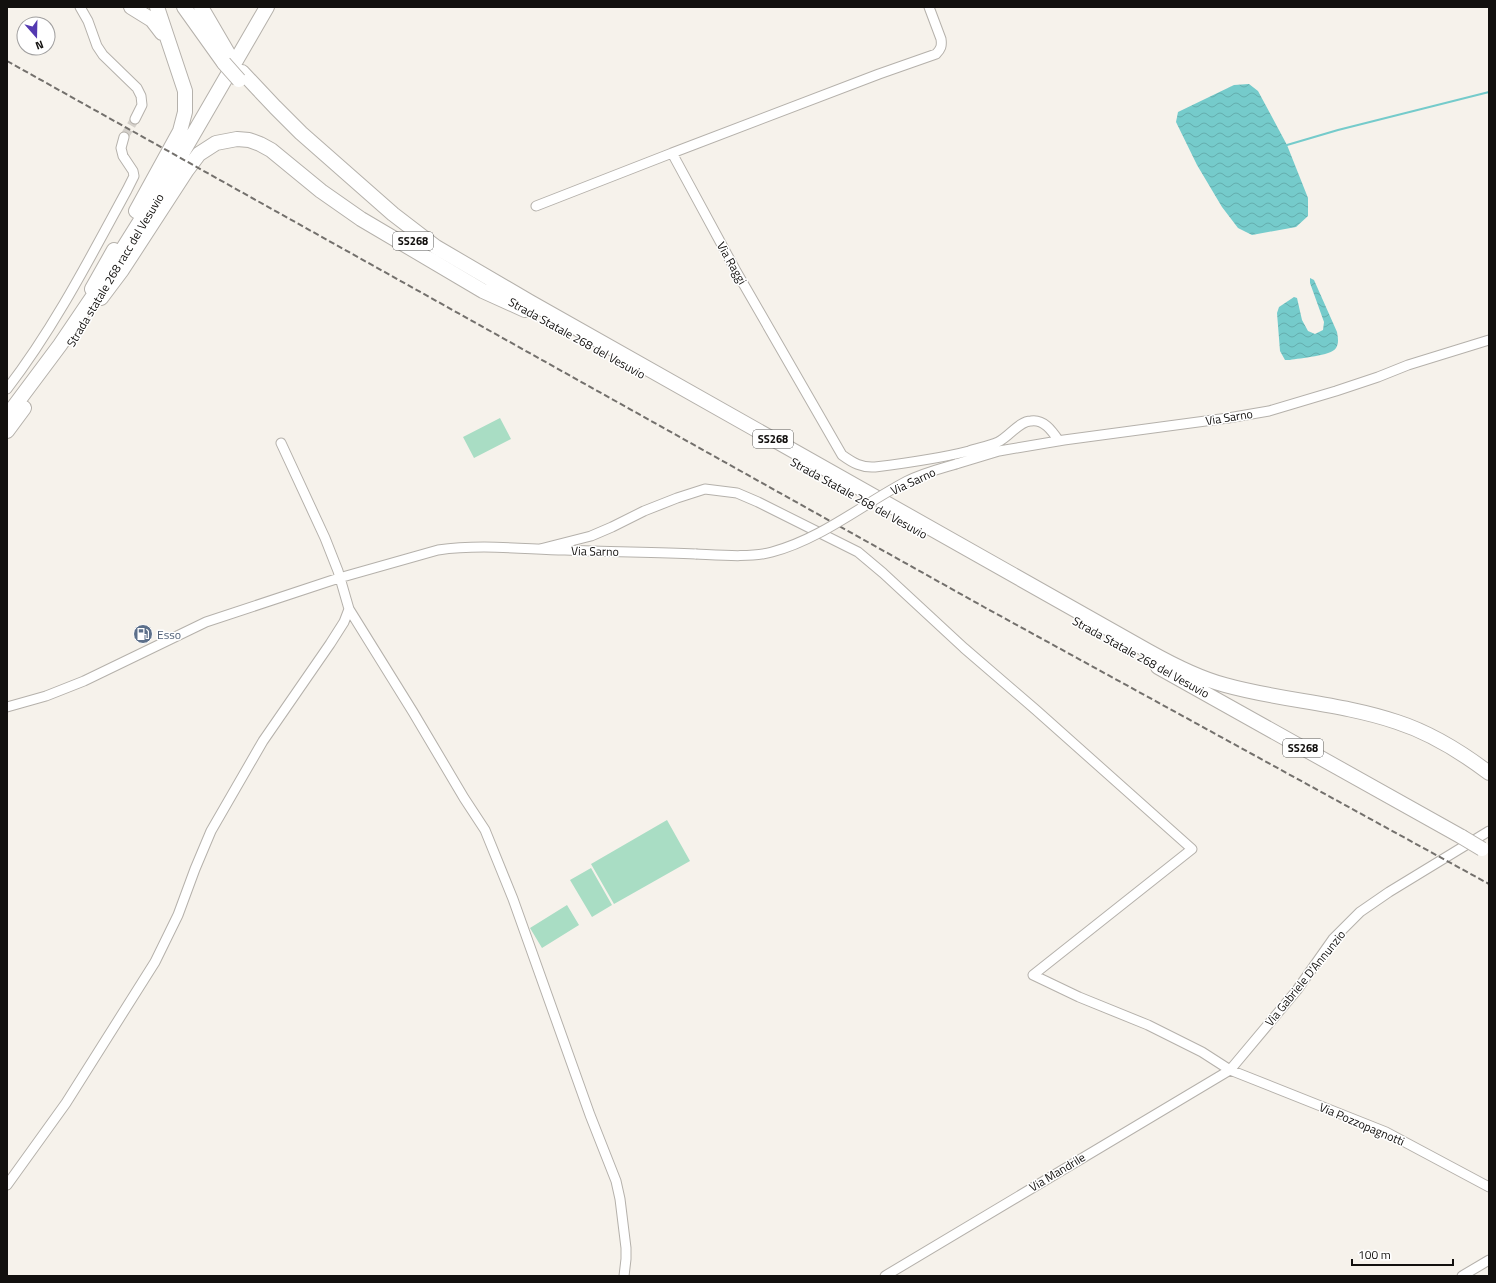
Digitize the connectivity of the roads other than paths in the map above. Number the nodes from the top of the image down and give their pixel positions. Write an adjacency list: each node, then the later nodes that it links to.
1 (80, 7): 12 (street)
2 (131, 7): 9 (highway)
3 (157, 7): 9 (highway)
4 (184, 7): 10 (highway, Strada Statale 268 del Vesuvio / SS268)
5 (195, 7): 10 (highway, Strada Statale 268 del Vesuvio / SS268)
6 (201, 7): 10 (highway)
7 (267, 7): 15 (highway, Strada statale 268 racc del Vesuvio)
8 (930, 7): 14 (street)
9 (171, 51): 20 (highway)
10 (227, 59): 11 (highway, Strada Statale 268 del Vesuvio / SS268, bridge)
11 (241, 76): 18 (highway, Strada Statale 268 del Vesuvio / SS268); 30 (highway, Strada Statale 268 del Vesuvio / SS268)
12 (135, 119)
13 (124, 137): 21 (street)
14 (672, 154): 16 (street); 24 (street, Via Raggi)
15 (176, 164): 17 (highway, Strada statale 268 racc del Vesuvio); 20 (highway, Strada statale 268 racc del Vesuvio)
16 (536, 206)
17 (101, 298): 18 (highway); 23 (highway, Strada statale 268 racc del Vesuvio)
18 (525, 310): 32 (highway, Strada Statale 268 del Vesuvio / SS268, bridge)
19 (1489, 340): 24 (street, Via Sarno)
20 (46, 362): 22 (highway, Strada statale 268 racc del Vesuvio)
21 (7, 389)
22 (7, 416)
23 (7, 431)
24 (1059, 441): 26 (street, Via Sarno, bridge)
25 (281, 443): 27 (street)
26 (540, 549): 27 (street, Via Sarno); 33 (street, Via Pozzopagnotti)
27 (339, 578): 28 (street); 29 (street, Via Sarno)
28 (350, 609): 34 (street); 37 (street)
29 (7, 707)
30 (1489, 772)
31 (1489, 831): 33 (street, Via Gabriele D'Annunzio)
32 (1486, 851)
33 (1230, 1070): 35 (street, Via Pozzopagnotti); 38 (street, Via Mandrile)
34 (7, 1185)
35 (1489, 1187)
36 (1489, 1260): 39 (street)
37 (624, 1276)
38 (885, 1276)
39 (1462, 1276)

